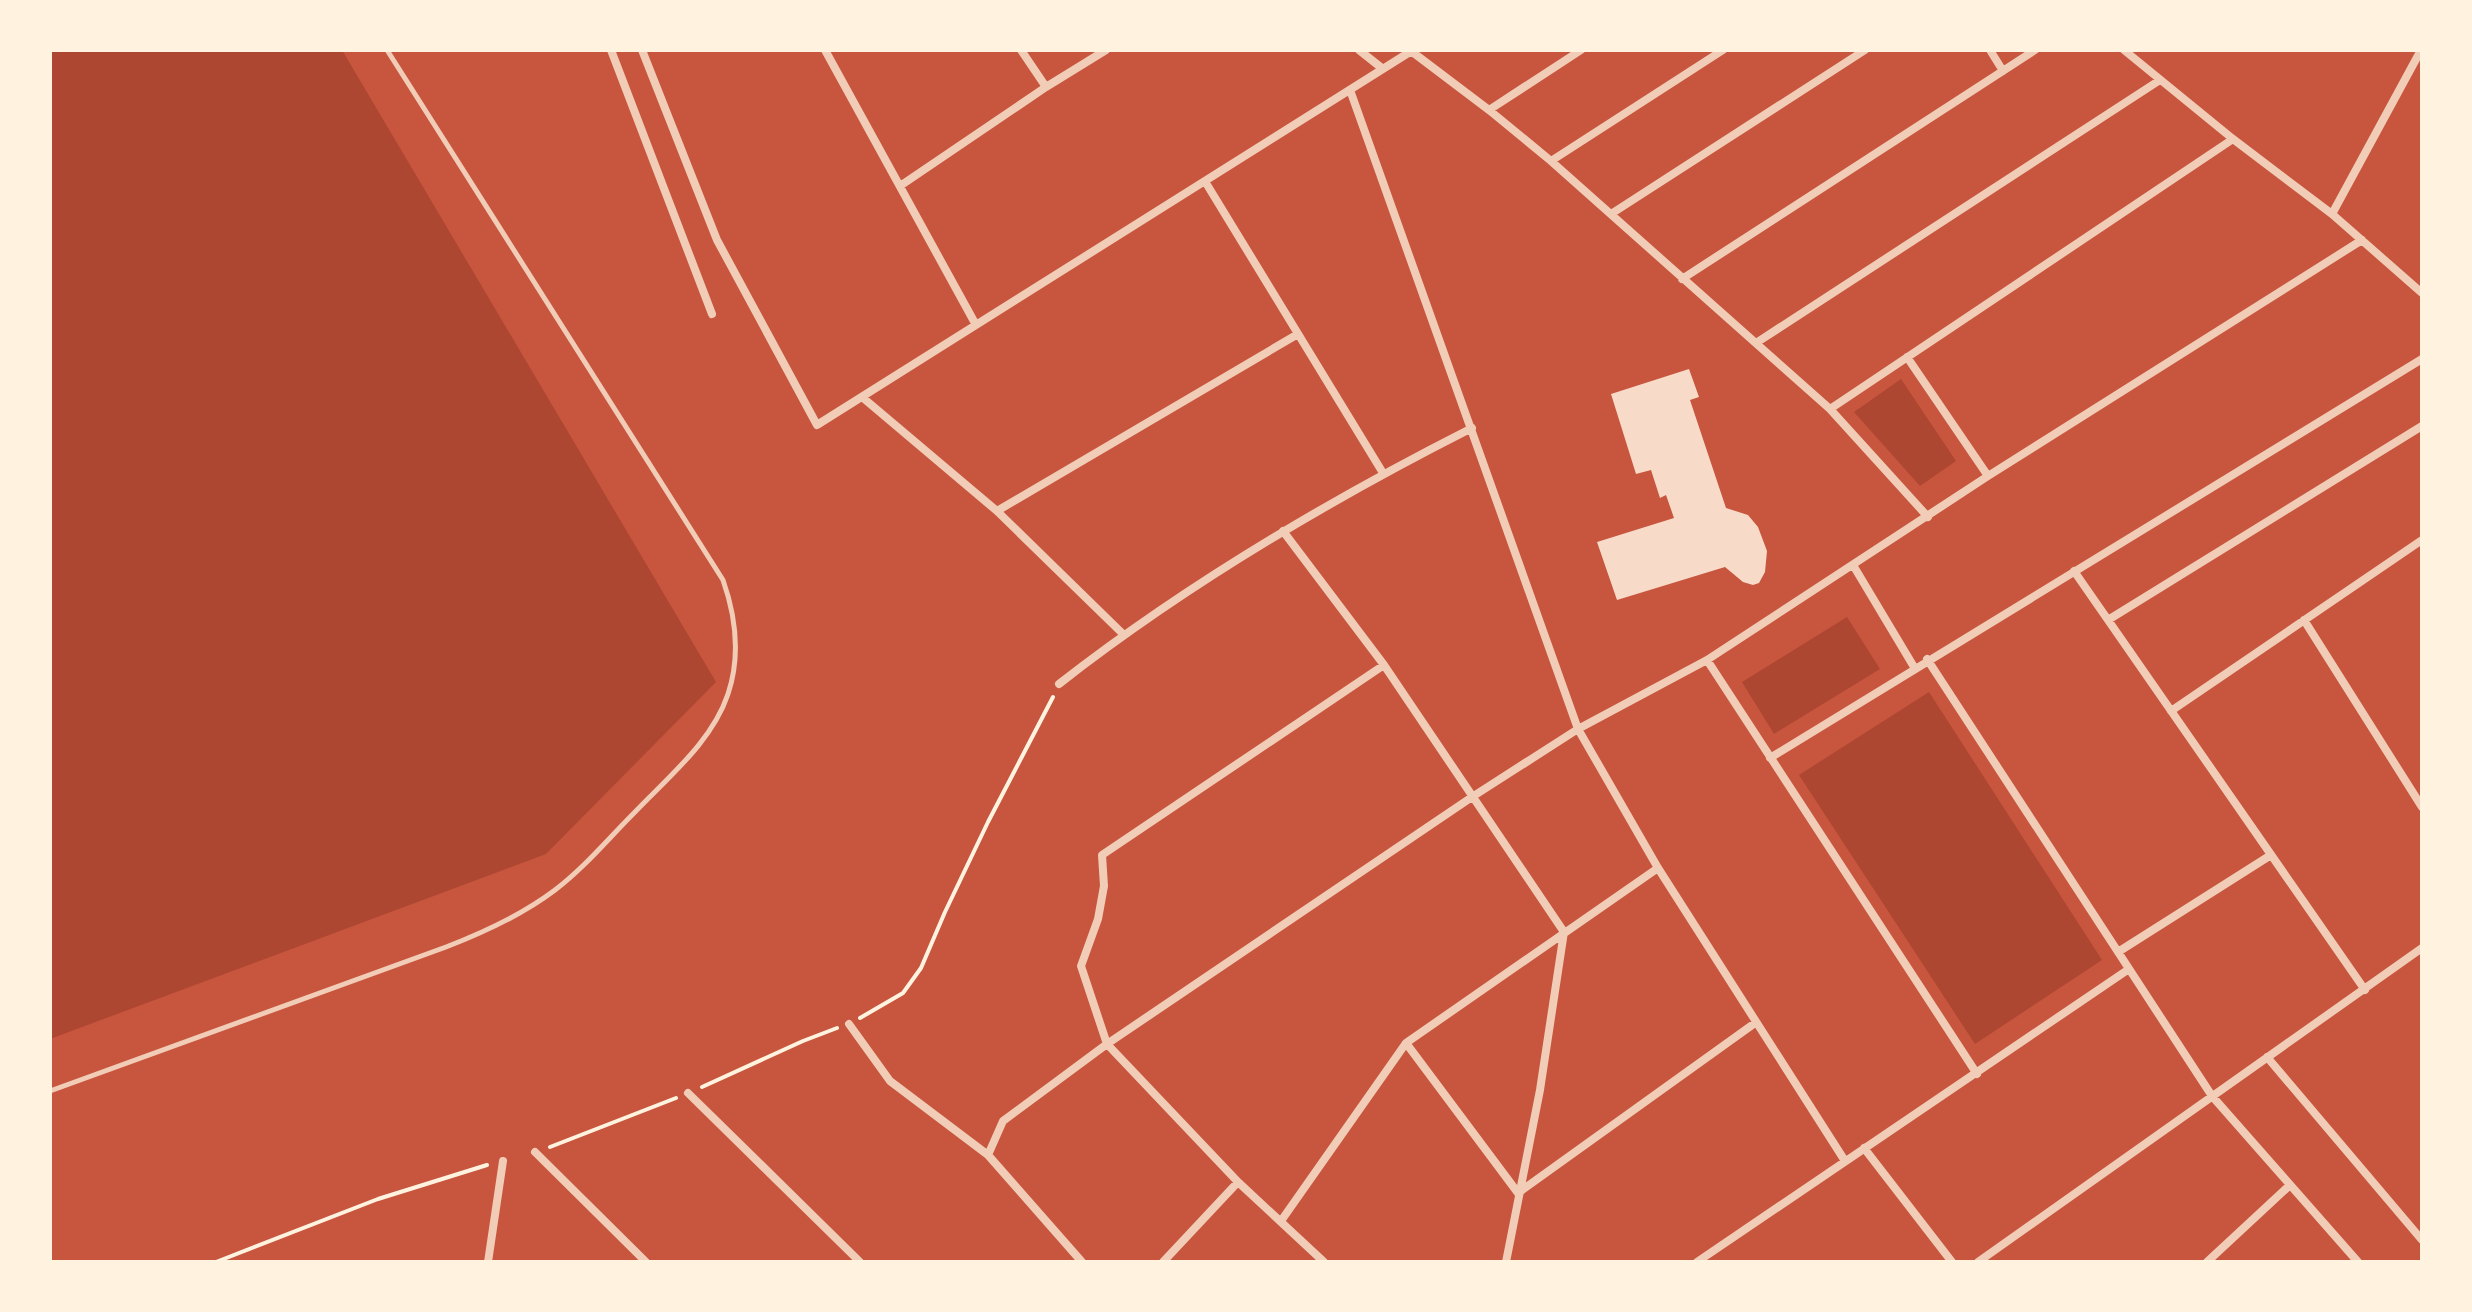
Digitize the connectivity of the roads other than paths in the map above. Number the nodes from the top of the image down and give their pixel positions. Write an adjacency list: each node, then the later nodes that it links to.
1 (387, 50): 75 (lane)
2 (611, 50): 31 (street)
3 (642, 50): 37 (street)
4 (825, 50): 25 (street)
5 (1021, 50): 19 (street)
6 (1106, 50): 19 (street)
7 (1359, 50): 16 (street)
8 (1581, 50): 21 (street)
9 (1723, 50): 23 (street)
10 (1865, 50): 26 (street)
11 (1990, 50): 17 (street)
12 (2035, 50): 17 (street)
13 (2421, 50): 27 (street)
14 (1412, 51): 16 (street); 21 (street)
15 (2131, 52): 18 (street)
16 (1383, 69): 20 (street)
17 (2003, 71): 29 (street)
18 (2160, 80): 22 (street); 34 (street)
19 (1046, 87): 25 (street)
20 (1350, 90): 24 (street); 40 (street)
21 (1489, 110): 23 (street)
22 (2233, 139): 27 (street); 35 (street)
23 (1551, 161): 26 (street)
24 (1206, 183): 32 (street); 33 (street)
25 (900, 186): 32 (street)
26 (1611, 214): 29 (street)
27 (2332, 214): 28 (street)
28 (2362, 240): 30 (street); 42 (street)
29 (1682, 279): 34 (street)
30 (2422, 293)
31 (712, 314)
32 (976, 325): 37 (street)
33 (1298, 334): 41 (street); 43 (street)
34 (1756, 343): 38 (street)
35 (1907, 357): 38 (street); 42 (street)
36 (2422, 359): 48 (street)
37 (862, 397): 43 (street)
38 (1830, 409): 44 (street)
39 (2422, 426): 49 (street)
40 (1472, 428): 41 (street); 58 (street)
41 (1383, 473): 45 (street)
42 (1988, 476): 44 (street)
43 (997, 511): 51 (street)
44 (1928, 517): 47 (street)
45 (1283, 531): 51 (street); 54 (street)
46 (2422, 540): 50 (street)
47 (1853, 565): 53 (street); 55 (street)
48 (2074, 571): 49 (street); 52 (street)
49 (2108, 620): 57 (street)
50 (2304, 620): 57 (street); 61 (street)
51 (1123, 634): 56 (street)
52 (1927, 659): 55 (street); 65 (street)
53 (1707, 660): 58 (street); 59 (street)
54 (1384, 665): 60 (street); 72 (street)
55 (1914, 667): 59 (street)
56 (1059, 684)
57 (2171, 711): 62 (street)
58 (1578, 729): 60 (street); 63 (street)
59 (1770, 758): 74 (street)
60 (1472, 797): 64 (street); 72 (street)
61 (2422, 807)
62 (2271, 855): 65 (street); 68 (street)
63 (1658, 868): 64 (street); 69 (street)
64 (1564, 932): 71 (street); 85 (street)
65 (2118, 952): 67 (street)
66 (2421, 952): 68 (street)
67 (2129, 969): 74 (street); 77 (street)
68 (2365, 990): 73 (street)
69 (1755, 1023): 82 (street); 85 (street)
70 (849, 1024): 80 (street)
71 (1406, 1043): 85 (street); 86 (street)
72 (1107, 1044): 80 (street); 83 (street)
73 (2267, 1057): 77 (street); 87 (street)
74 (1977, 1074): 78 (street)
75 (50, 1091)
76 (688, 1093): 90 (street)
77 (2212, 1096): 84 (street); 97 (street)
78 (1864, 1148): 82 (street); 96 (street)
79 (535, 1152): 89 (street)
80 (988, 1155): 91 (street)
81 (503, 1161): 88 (street)
82 (1845, 1161): 95 (street)
83 (1238, 1182): 86 (street); 92 (street)
84 (2290, 1185): 98 (street); 99 (street)
85 (1518, 1193): 94 (street)
86 (1281, 1221): 93 (street)
87 (2422, 1240)
88 (488, 1262)
89 (646, 1262)
90 (860, 1262)
91 (1082, 1262)
92 (1163, 1262)
93 (1324, 1262)
94 (1506, 1262)
95 (1697, 1262)
96 (1952, 1262)
97 (1978, 1262)
98 (2207, 1262)
99 (2358, 1262)

